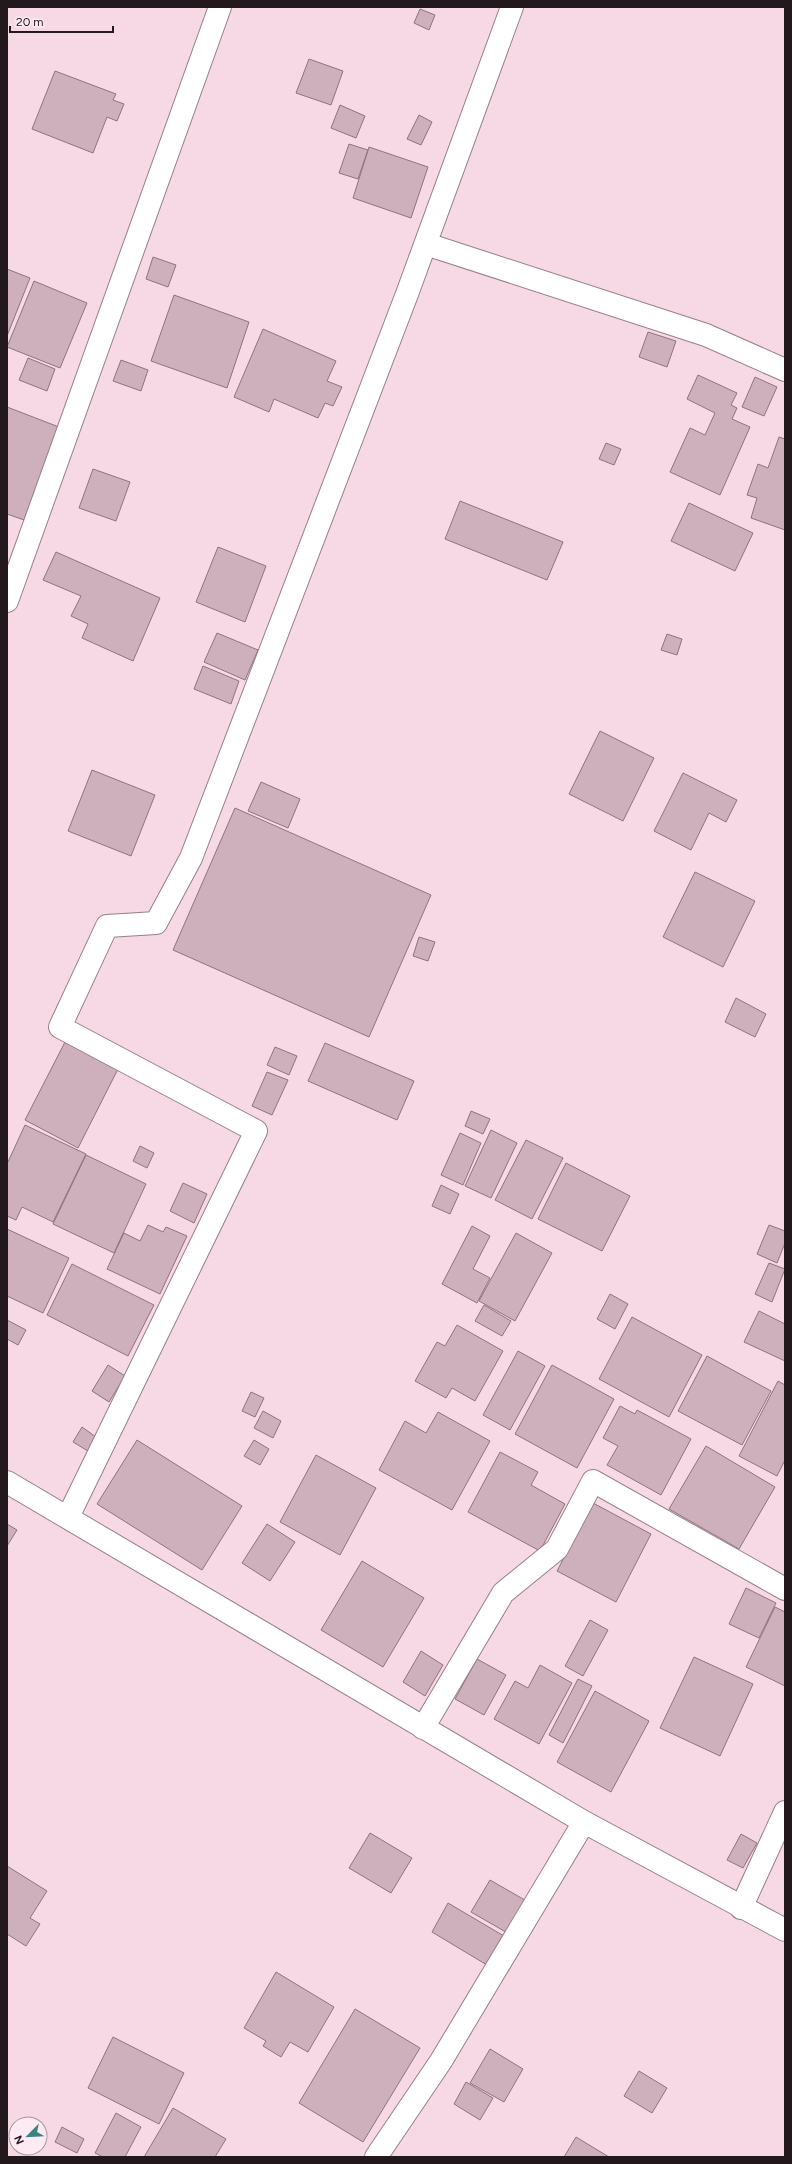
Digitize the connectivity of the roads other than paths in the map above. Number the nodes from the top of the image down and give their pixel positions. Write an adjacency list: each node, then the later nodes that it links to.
1 (220, 7): 5 (street)
2 (512, 7): 3 (street)
3 (426, 244): 4 (street); 7 (street)
4 (785, 370)
5 (7, 602)
6 (7, 1482): 7 (street)
7 (68, 1517): 9 (street)
8 (785, 1589): 9 (street)
9 (423, 1728): 11 (street)
10 (785, 1812): 12 (street)
11 (584, 1822): 12 (street); 14 (street)
12 (741, 1908): 13 (street)
13 (785, 1930)
14 (376, 2157)

